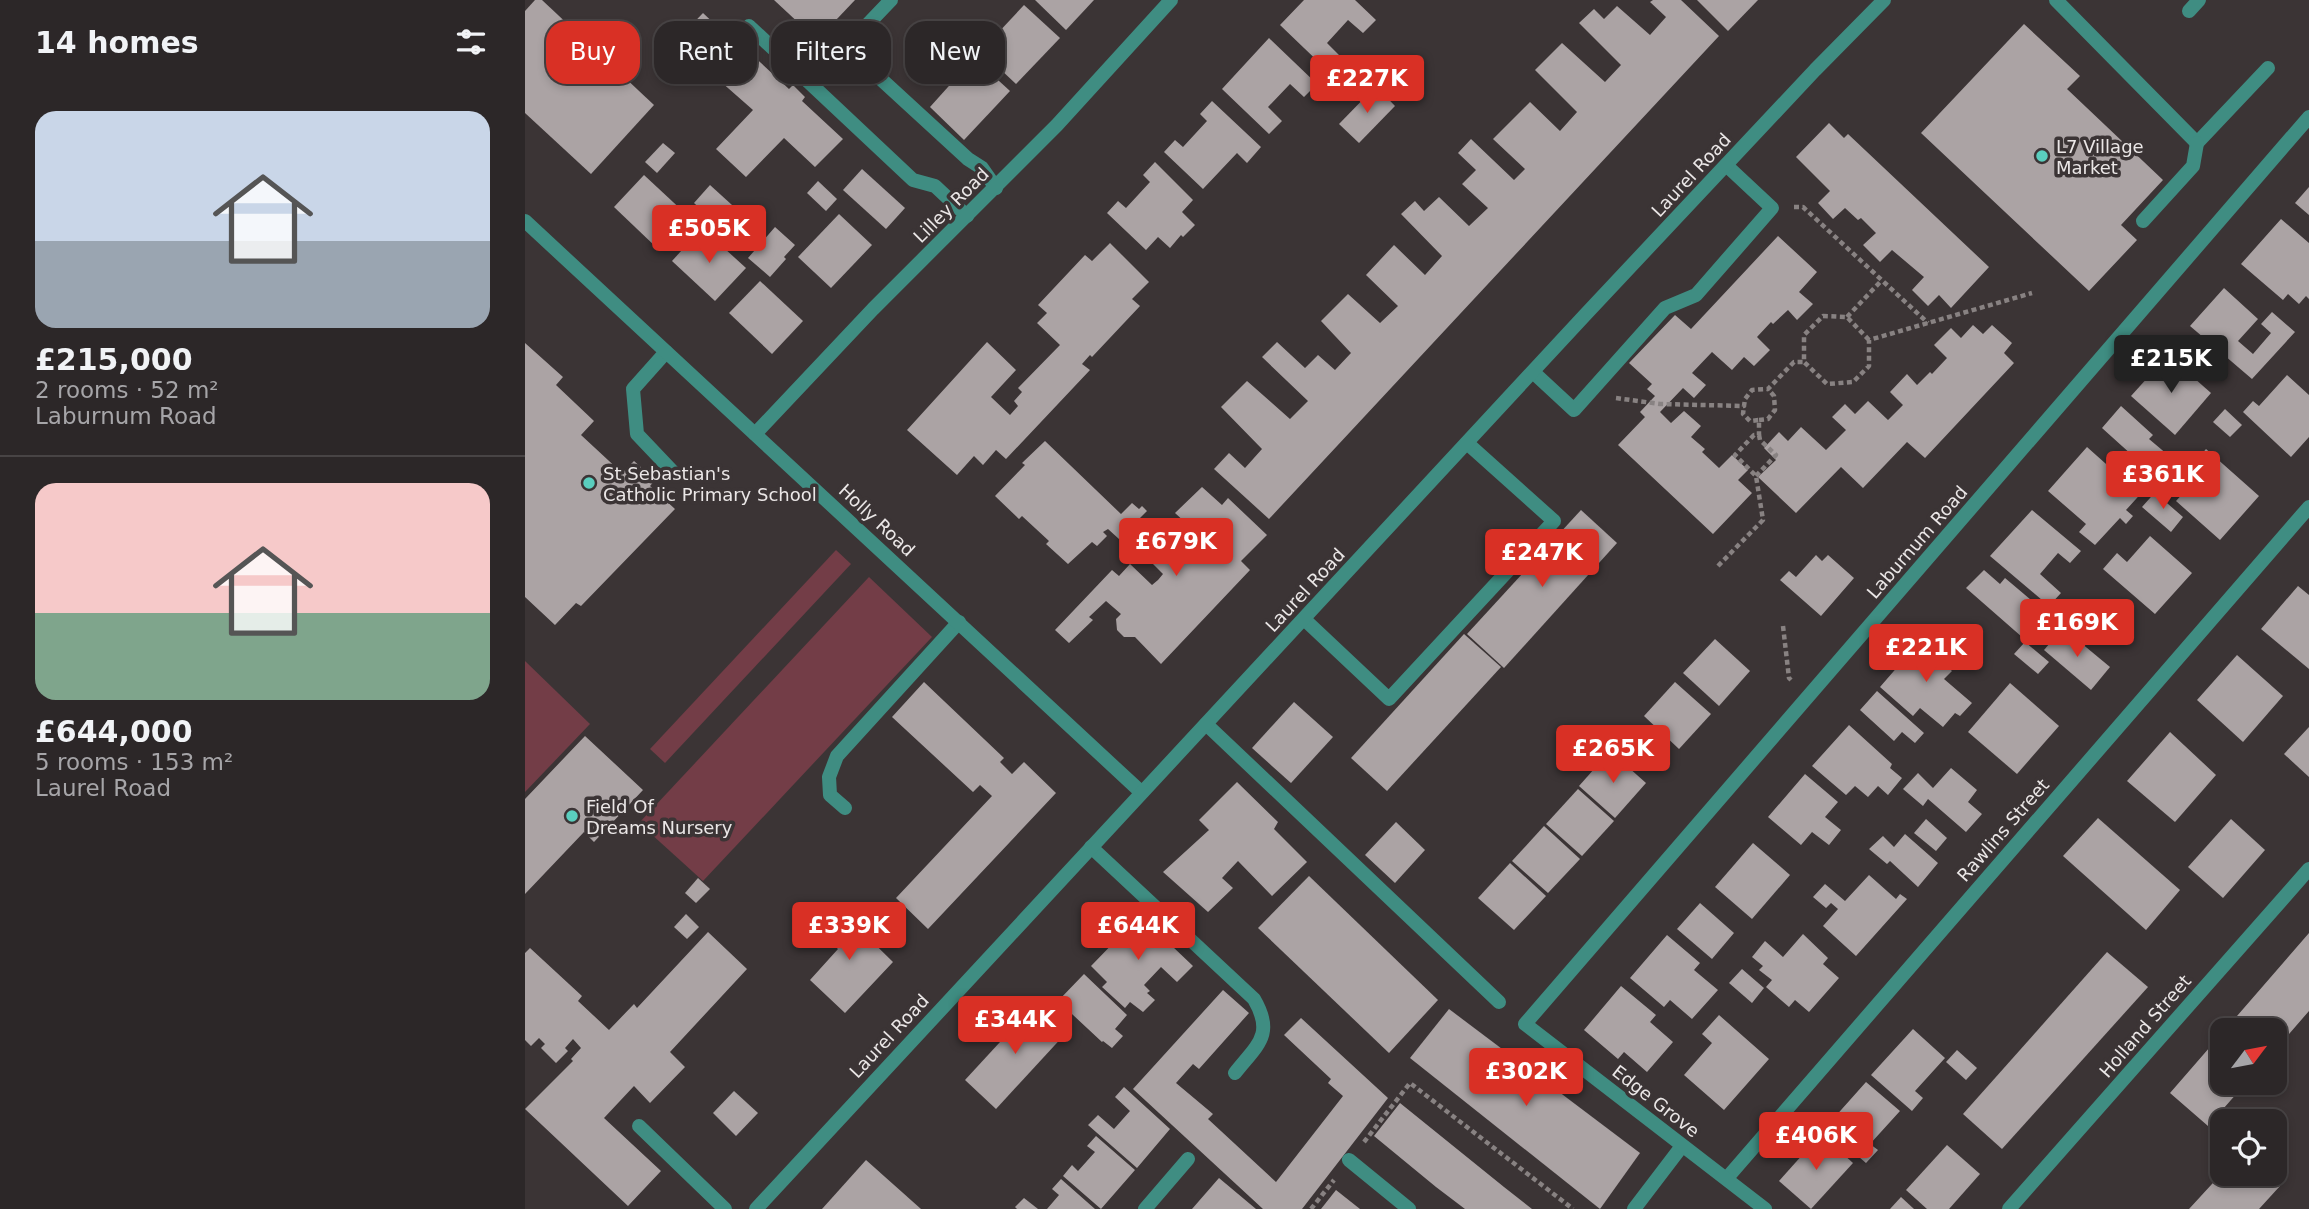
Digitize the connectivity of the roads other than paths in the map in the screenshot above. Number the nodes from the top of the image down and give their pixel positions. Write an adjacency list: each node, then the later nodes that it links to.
1 (891, 0): 10 (street)
2 (1171, 0): 10 (street, Lilley Road)
3 (1884, 0): 9 (street, Laurel Road)
4 (2056, 0): 8 (street)
5 (757, 34): 11 (street)
6 (2268, 68): 8 (street)
7 (2309, 117): 28 (street, Laburnum Road)
8 (2197, 143): 13 (street)
9 (1726, 164): 15 (street, Laurel Road); 15 (street)
10 (996, 188): 11 (street, Lilley Road)
11 (967, 216): 16 (street, Lilley Road)
12 (525, 221): 14 (street, Holly Road)
13 (2143, 221)
14 (666, 352): 16 (street, Holly Road); 18 (street)
15 (1532, 372): 17 (street, Laurel Road)
16 (755, 434): 21 (street, Holly Road)
17 (1467, 443): 20 (street, Laurel Road); 20 (street)
18 (674, 473)
19 (2309, 507): 34 (street, Rawlins Street)
20 (1304, 619): 22 (street, Laurel Road)
21 (959, 622): 23 (street, Holly Road); 24 (street)
22 (1206, 724): 23 (street, Laurel Road); 27 (street)
23 (1141, 792): 25 (street, Laurel Road)
24 (845, 808)
25 (1091, 847): 29 (street); 36 (street, Laurel Road)
26 (2309, 869): 41 (street, Holland Street)
27 (1499, 1002)
28 (1525, 1024): 31 (street, Edge Grove)
29 (1235, 1073)
30 (639, 1126): 35 (street)
31 (1682, 1146): 34 (street, Edge Grove); 39 (street)
32 (1188, 1159): 37 (street)
33 (1349, 1160): 38 (street)
34 (1727, 1178): 40 (street, Edge Grove)
35 (725, 1209)
36 (755, 1209)
37 (1145, 1209)
38 (1409, 1209)
39 (1634, 1209)
40 (1765, 1209)
41 (2009, 1209)

